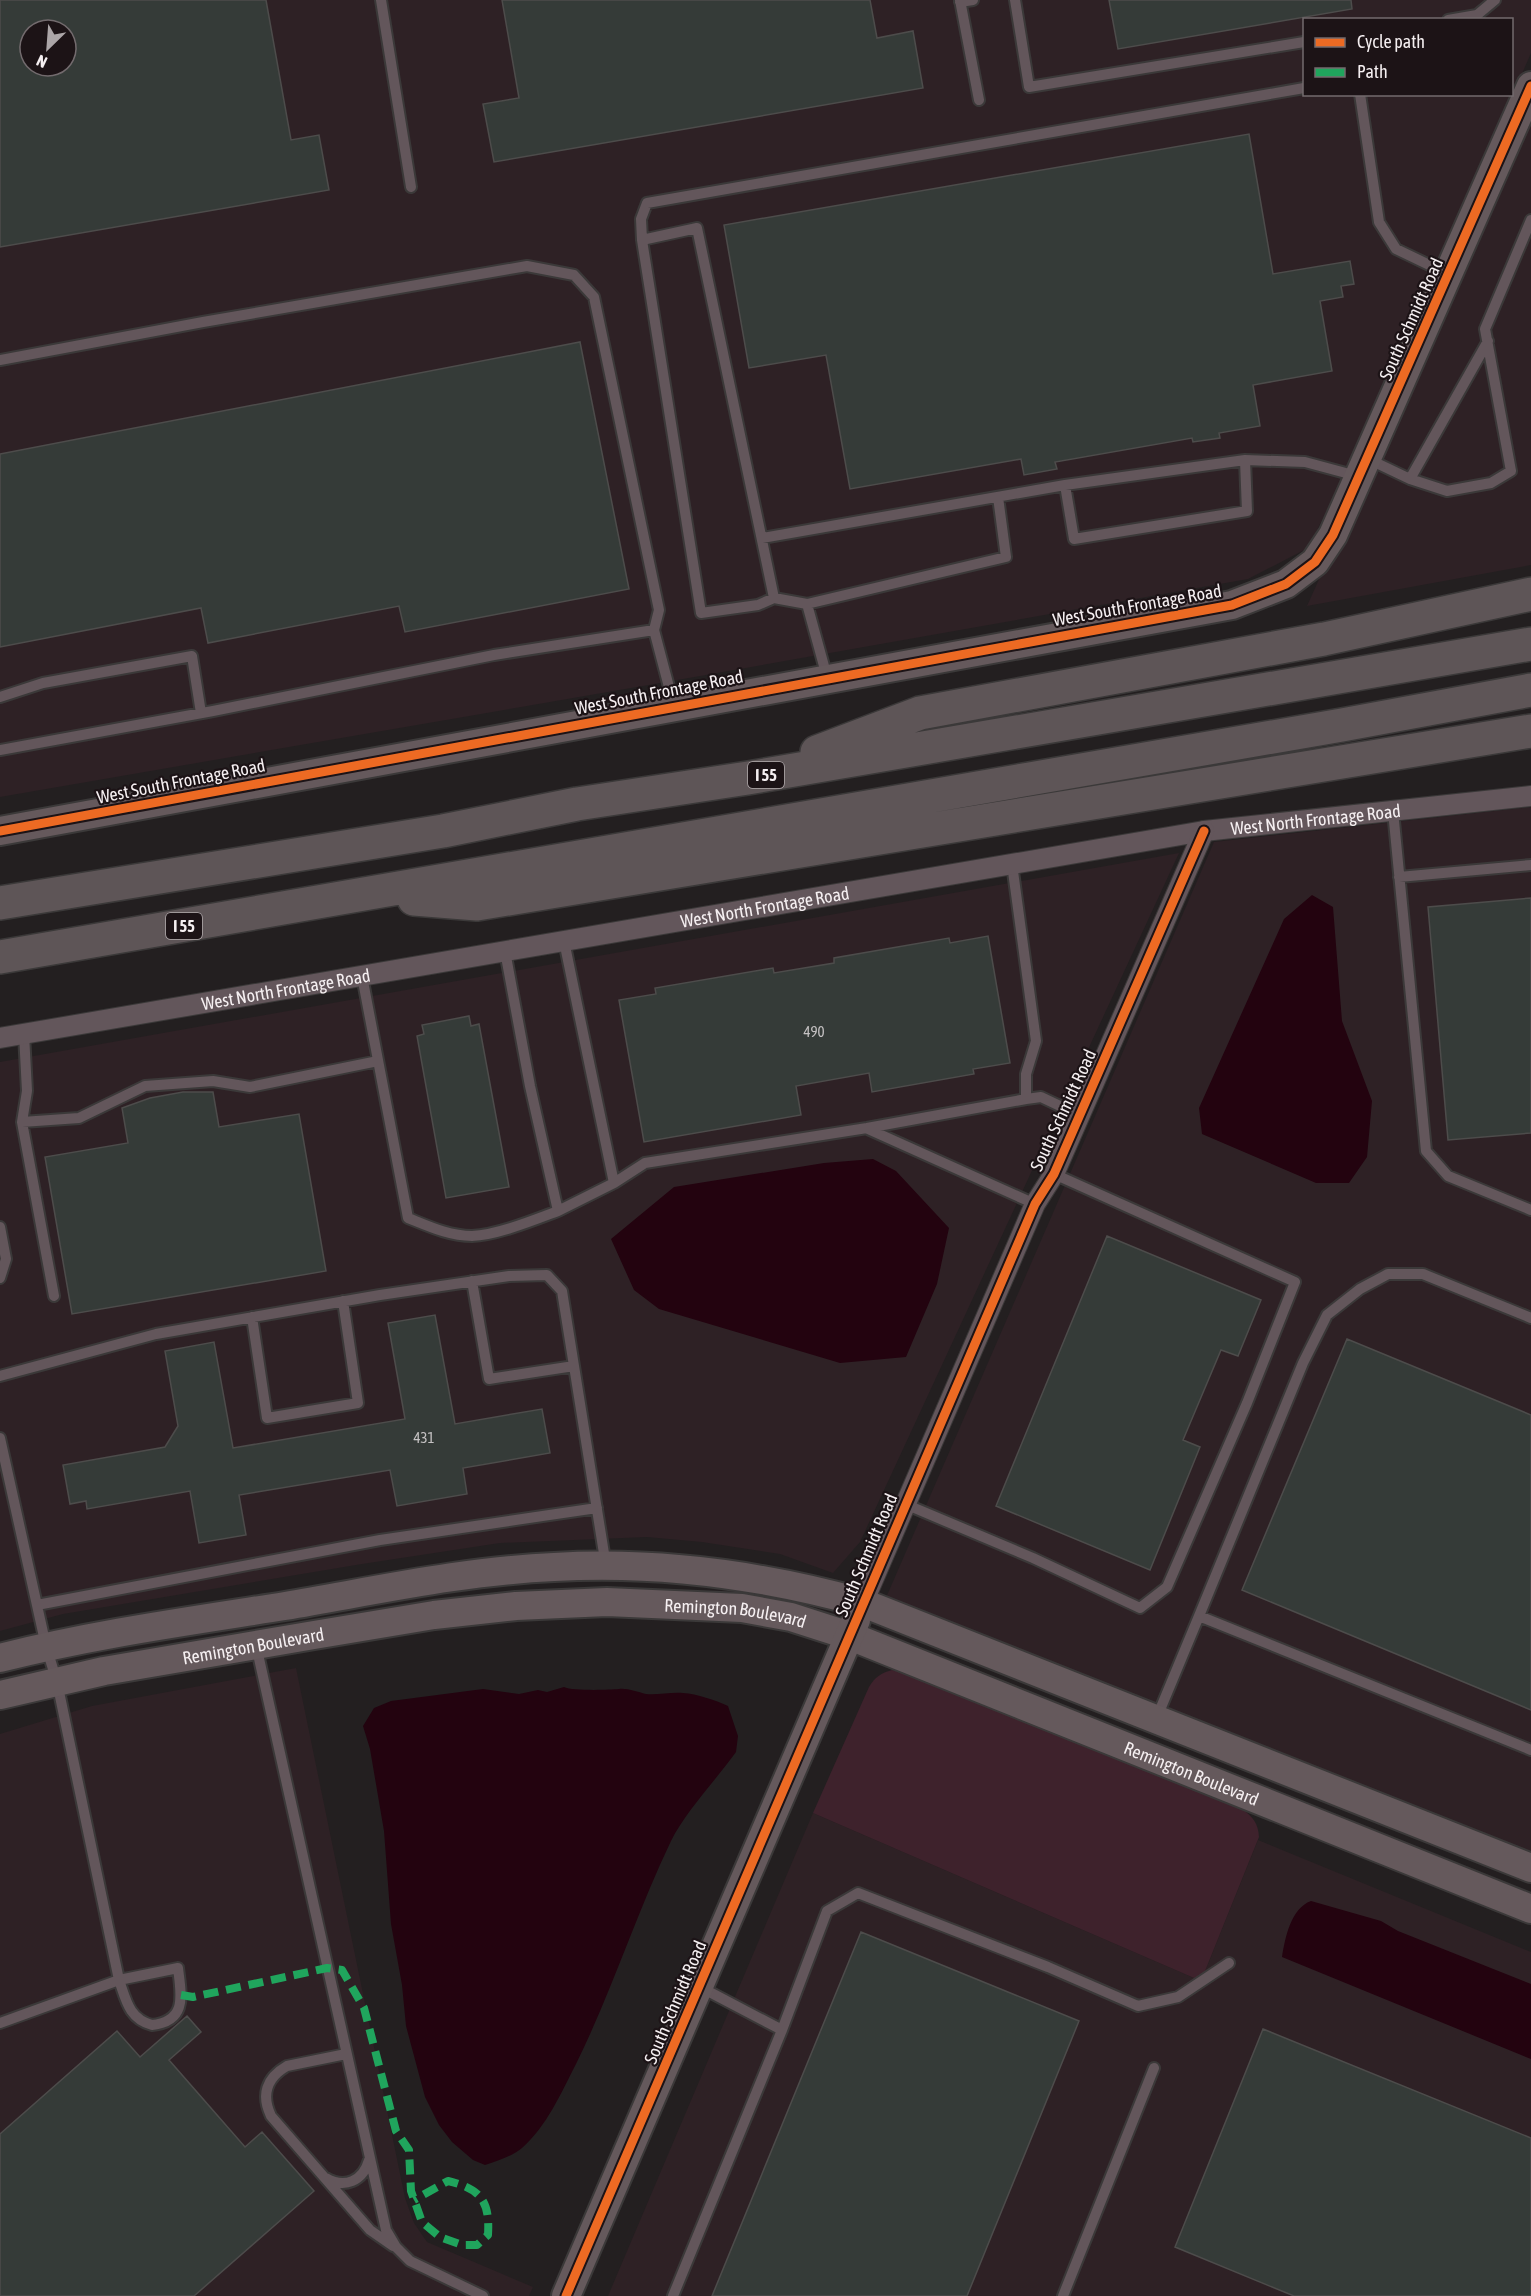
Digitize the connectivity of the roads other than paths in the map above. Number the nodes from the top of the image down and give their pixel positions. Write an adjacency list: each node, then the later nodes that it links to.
1 (381, 0): 12 (lane)
2 (973, 0): 5 (lane)
3 (1015, 0): 7 (lane)
4 (1496, 0): 6 (lane)
5 (960, 1): 11 (lane)
6 (1460, 18)
7 (1303, 42)
8 (1531, 86): 15 (street, South Schmidt Road)
9 (1303, 88): 14 (lane)
10 (1360, 96): 15 (lane)
11 (979, 100)
12 (411, 187)
13 (1531, 220): 16 (lane)
14 (642, 240): 23 (lane); 26 (lane)
15 (1449, 274): 19 (street, South Schmidt Road)
16 (1488, 341): 20 (lane); 20 (lane)
17 (0, 360): 28 (lane)
18 (1245, 460): 19 (lane); 21 (lane); 21 (lane)
19 (1364, 468): 20 (lane); 24 (street, South Schmidt Road)
20 (1410, 479)
21 (1065, 485): 22 (lane)
22 (998, 497): 23 (lane); 27 (lane)
23 (762, 538): 26 (lane)
24 (1315, 562): 30 (street, West South Frontage Road)
25 (1531, 594): 37 (highway)
26 (774, 598): 27 (lane)
27 (807, 604): 30 (lane)
28 (654, 630): 33 (lane); 34 (lane)
29 (1531, 644): 37 (highway, I 55)
30 (827, 677): 33 (street, West South Frontage Road)
31 (1531, 690): 45 (highway, I 55)
32 (0, 697): 34 (lane)
33 (674, 706): 40 (street, West South Frontage Road)
34 (201, 713): 36 (lane)
35 (1531, 731): 45 (highway)
36 (0, 750)
37 (748, 778): 46 (highway, I 55)
38 (1531, 796): 39 (street, West North Frontage Road)
39 (1393, 811): 41 (street, West North Frontage Road); 44 (lane)
40 (0, 831)
41 (1204, 831): 42 (street, West North Frontage Road); 55 (street, South Schmidt Road)
42 (1012, 864): 47 (street, West North Frontage Road); 54 (lane)
43 (1531, 865): 44 (lane)
44 (1399, 877): 61 (lane)
45 (368, 895): 49 (highway, I 55)
46 (0, 903)
47 (564, 941): 48 (street, West North Frontage Road); 59 (lane)
48 (505, 951): 50 (street, West North Frontage Road); 62 (lane)
49 (0, 957)
50 (362, 976): 51 (street, West North Frontage Road); 53 (lane)
51 (24, 1034): 52 (street, West North Frontage Road); 56 (lane)
52 (0, 1038)
53 (378, 1061): 56 (lane); 62 (lane)
54 (1026, 1099): 55 (lane); 57 (lane)
55 (1079, 1115): 58 (street, South Schmidt Road)
56 (22, 1122): 67 (lane)
57 (867, 1128): 59 (lane); 60 (lane)
58 (1054, 1173): 60 (street, South Schmidt Road); 74 (lane)
59 (614, 1183): 62 (lane)
60 (1035, 1204): 74 (street, South Schmidt Road)
61 (1531, 1210)
62 (558, 1211)
63 (0, 1227): 64 (lane)
64 (3, 1260): 65 (lane)
65 (0, 1278)
66 (472, 1281): 68 (lane); 71 (lane); 71 (lane)
67 (54, 1296)
68 (343, 1301): 69 (lane); 69 (lane)
69 (252, 1317): 72 (lane)
70 (1531, 1318): 79 (lane)
71 (574, 1365): 75 (lane)
72 (0, 1376)
73 (0, 1438): 78 (lane)
74 (905, 1504): 77 (street, South Schmidt Road)
75 (597, 1508): 76 (lane); 78 (lane)
76 (606, 1566): 77 (street, Remington Boulevard); 82 (street, Remington Boulevard)
77 (863, 1603): 80 (street, South Schmidt Road); 86 (street, Remington Boulevard)
78 (37, 1605): 82 (lane)
79 (1199, 1616): 86 (lane); 87 (lane)
80 (850, 1636): 81 (street, Remington Boulevard); 89 (street, Remington Boulevard); 92 (street, South Schmidt Road)
81 (256, 1645): 84 (street, Remington Boulevard); 95 (lane)
82 (46, 1646): 83 (street, Remington Boulevard); 84 (lane)
83 (0, 1658)
84 (57, 1682): 85 (street, Remington Boulevard); 91 (lane)
85 (0, 1695)
86 (1157, 1719): 88 (street, Remington Boulevard)
87 (1531, 1750)
88 (1531, 1868)
89 (1531, 1909)
90 (1229, 1963): 94 (lane)
91 (119, 1980): 91 (lane); 93 (lane)
92 (699, 1987): 94 (lane); 101 (street, South Schmidt Road)
93 (0, 2023)
94 (782, 2030): 102 (lane)
95 (346, 2054): 97 (lane); 98 (lane)
96 (1154, 2067): 103 (lane)
97 (369, 2160): 98 (lane); 99 (lane)
98 (320, 2172): 99 (lane)
99 (396, 2247): 100 (lane)
100 (483, 2296)
101 (566, 2296)
102 (673, 2296)
103 (1062, 2296)

